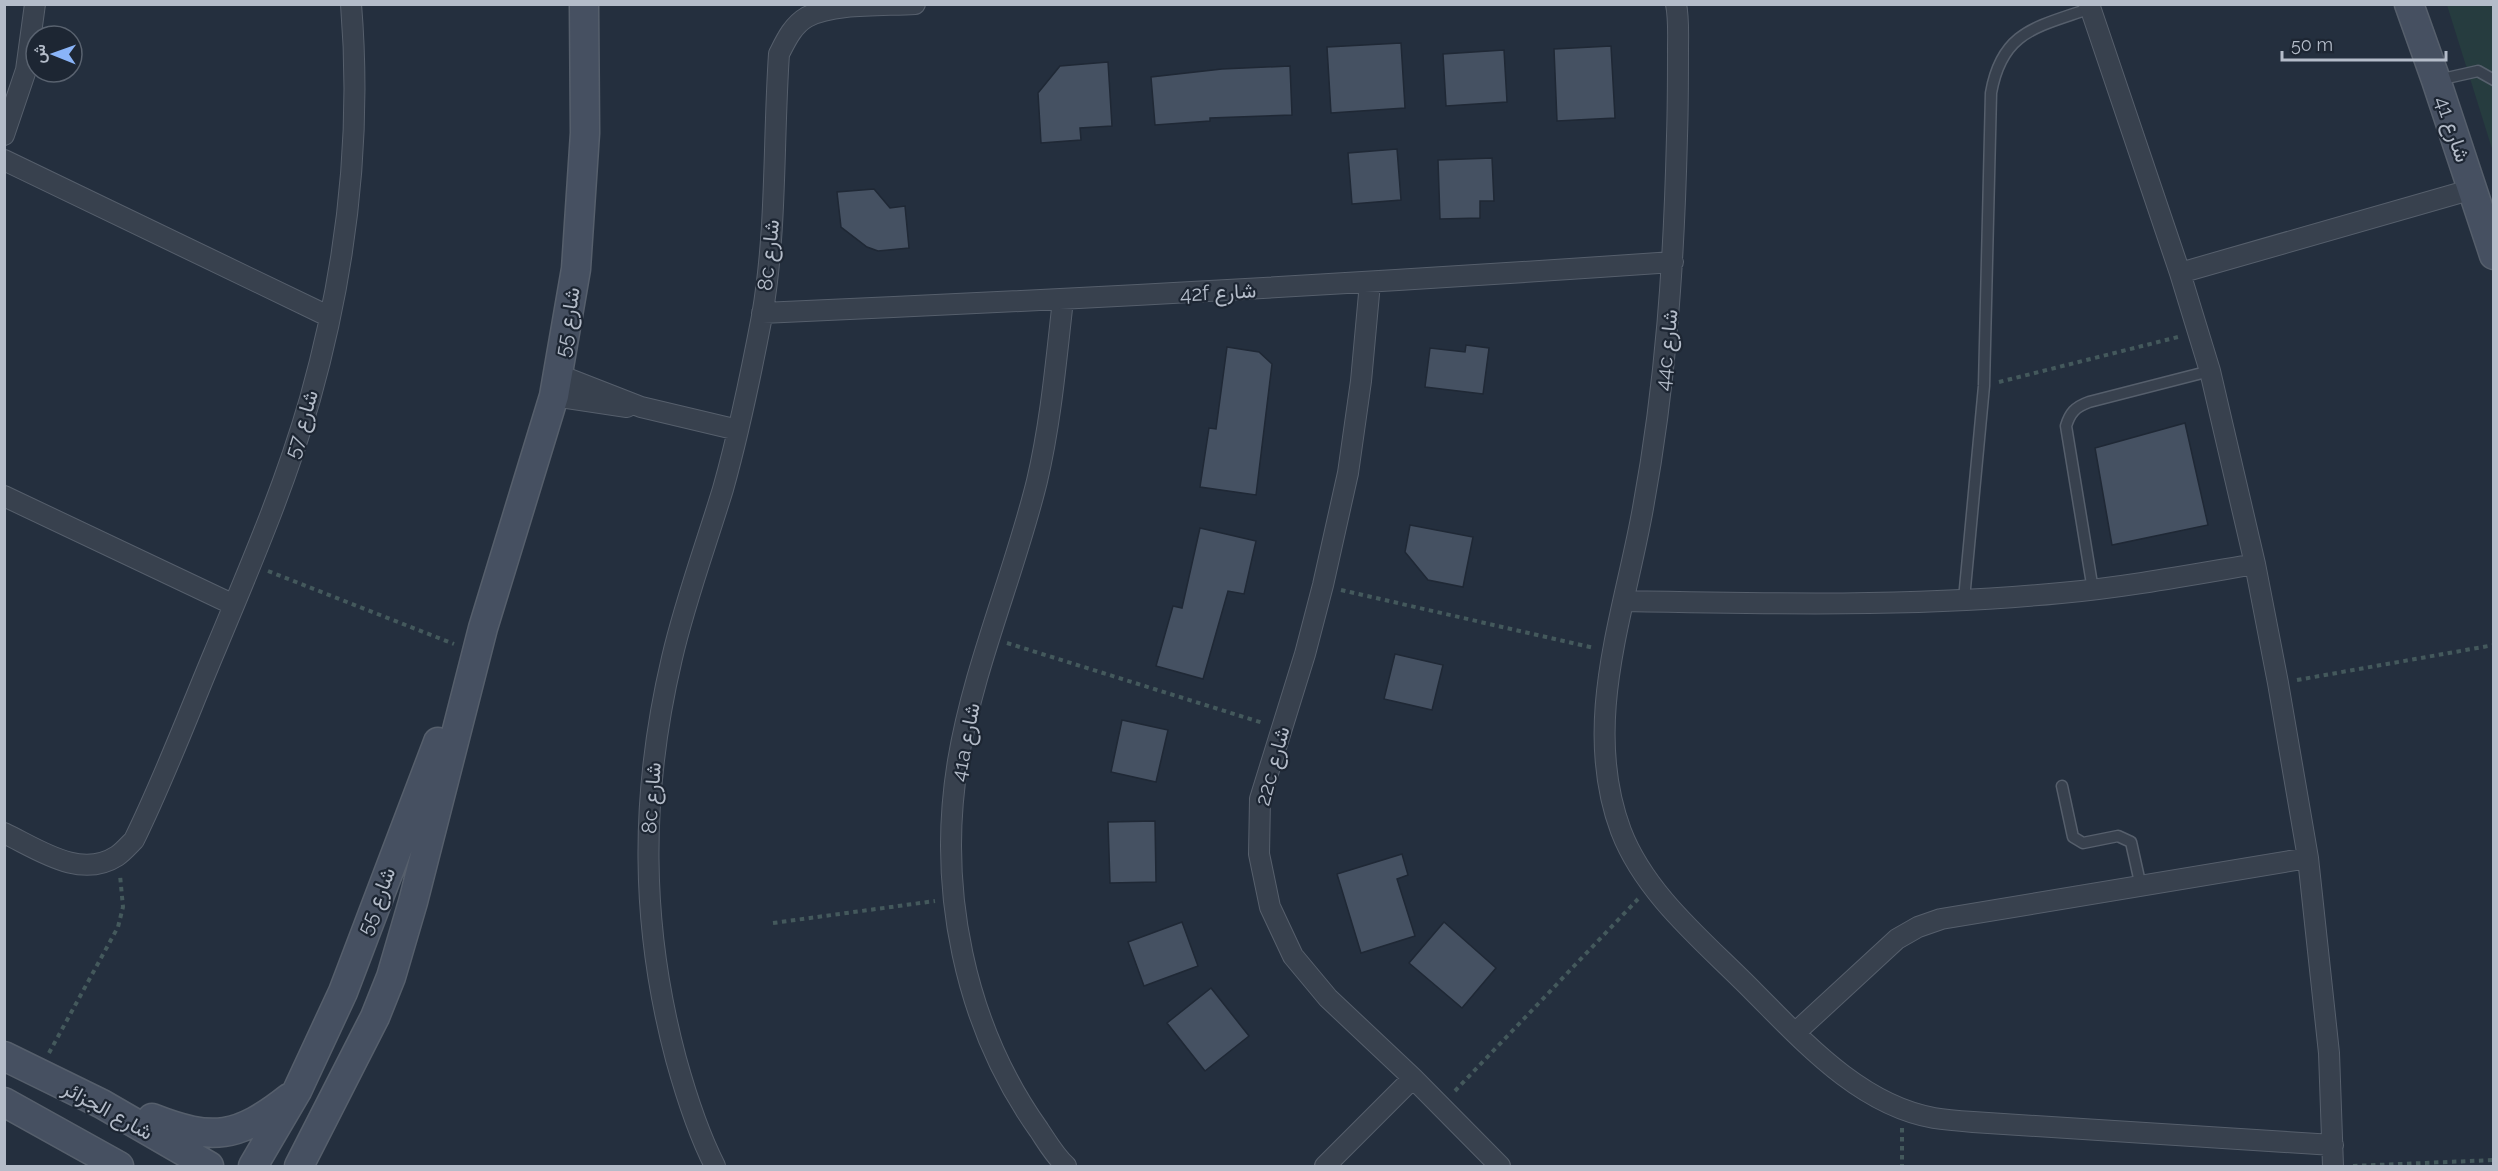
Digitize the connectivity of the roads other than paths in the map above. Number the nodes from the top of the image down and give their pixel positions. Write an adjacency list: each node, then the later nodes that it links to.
1 (35, 4): 10 (street)
2 (351, 4): 19 (street, شارع 57)
3 (584, 4): 21 (street, شارع 55)
4 (915, 4): 18 (street, 8c شارع)
5 (1676, 4): 14 (street, 44c شارع)
6 (2409, 4): 8 (street, شارع 41)
7 (2090, 7): 15 (street); 26 (lane)
8 (2436, 80): 9 (lane); 12 (street, شارع 41)
9 (2493, 80)
10 (4, 135)
11 (4, 160): 19 (street)
12 (2473, 189): 13 (street, شارع 41); 15 (street)
13 (2493, 255)
14 (1673, 261): 16 (street, 42f شارع); 27 (street, 44c شارع)
15 (2180, 273): 20 (street)
16 (1370, 283): 17 (street, 42f شارع); 36 (street, 22c شارع)
17 (1063, 300): 18 (street, 42f شارع); 49 (street, 41a شارع)
18 (762, 313): 22 (street, 8c شارع)
19 (330, 317): 28 (street, شارع 57)
20 (2210, 371): 24 (street); 25 (lane)
21 (556, 386): 22 (street); 29 (street, شارع 55)
22 (738, 430): 48 (street, 8c شارع)
23 (4, 496): 28 (street)
24 (2255, 564): 25 (street); 32 (street)
25 (2093, 590): 26 (street)
26 (1964, 599): 27 (street)
27 (1624, 601): 34 (street, 44c شارع)
28 (234, 605): 31 (street, شارع 57)
29 (479, 640): 37 (street, شارع 55); 42 (street, شارع 55)
30 (2062, 786): 33 (lane)
31 (4, 833)
32 (2308, 858): 33 (street); 41 (street)
33 (2141, 886): 34 (street)
34 (1795, 1033): 41 (street, 44c شارع)
35 (4, 1056): 39 (street, شارع الجزائر)
36 (1413, 1078): 50 (street); 51 (street, 22c شارع)
37 (297, 1091): 39 (street); 46 (street, شارع 55)
38 (4, 1102): 40 (street)
39 (102, 1104): 45 (street, شارع الجزائر)
40 (63, 1136): 43 (street); 44 (street)
41 (2333, 1145): 52 (street)
42 (316, 1154): 47 (street, شارع 55)
43 (82, 1167)
44 (119, 1167)
45 (209, 1167)
46 (253, 1167)
47 (299, 1167)
48 (715, 1167)
49 (1066, 1167)
50 (1325, 1167)
51 (1500, 1167)
52 (2333, 1167)

